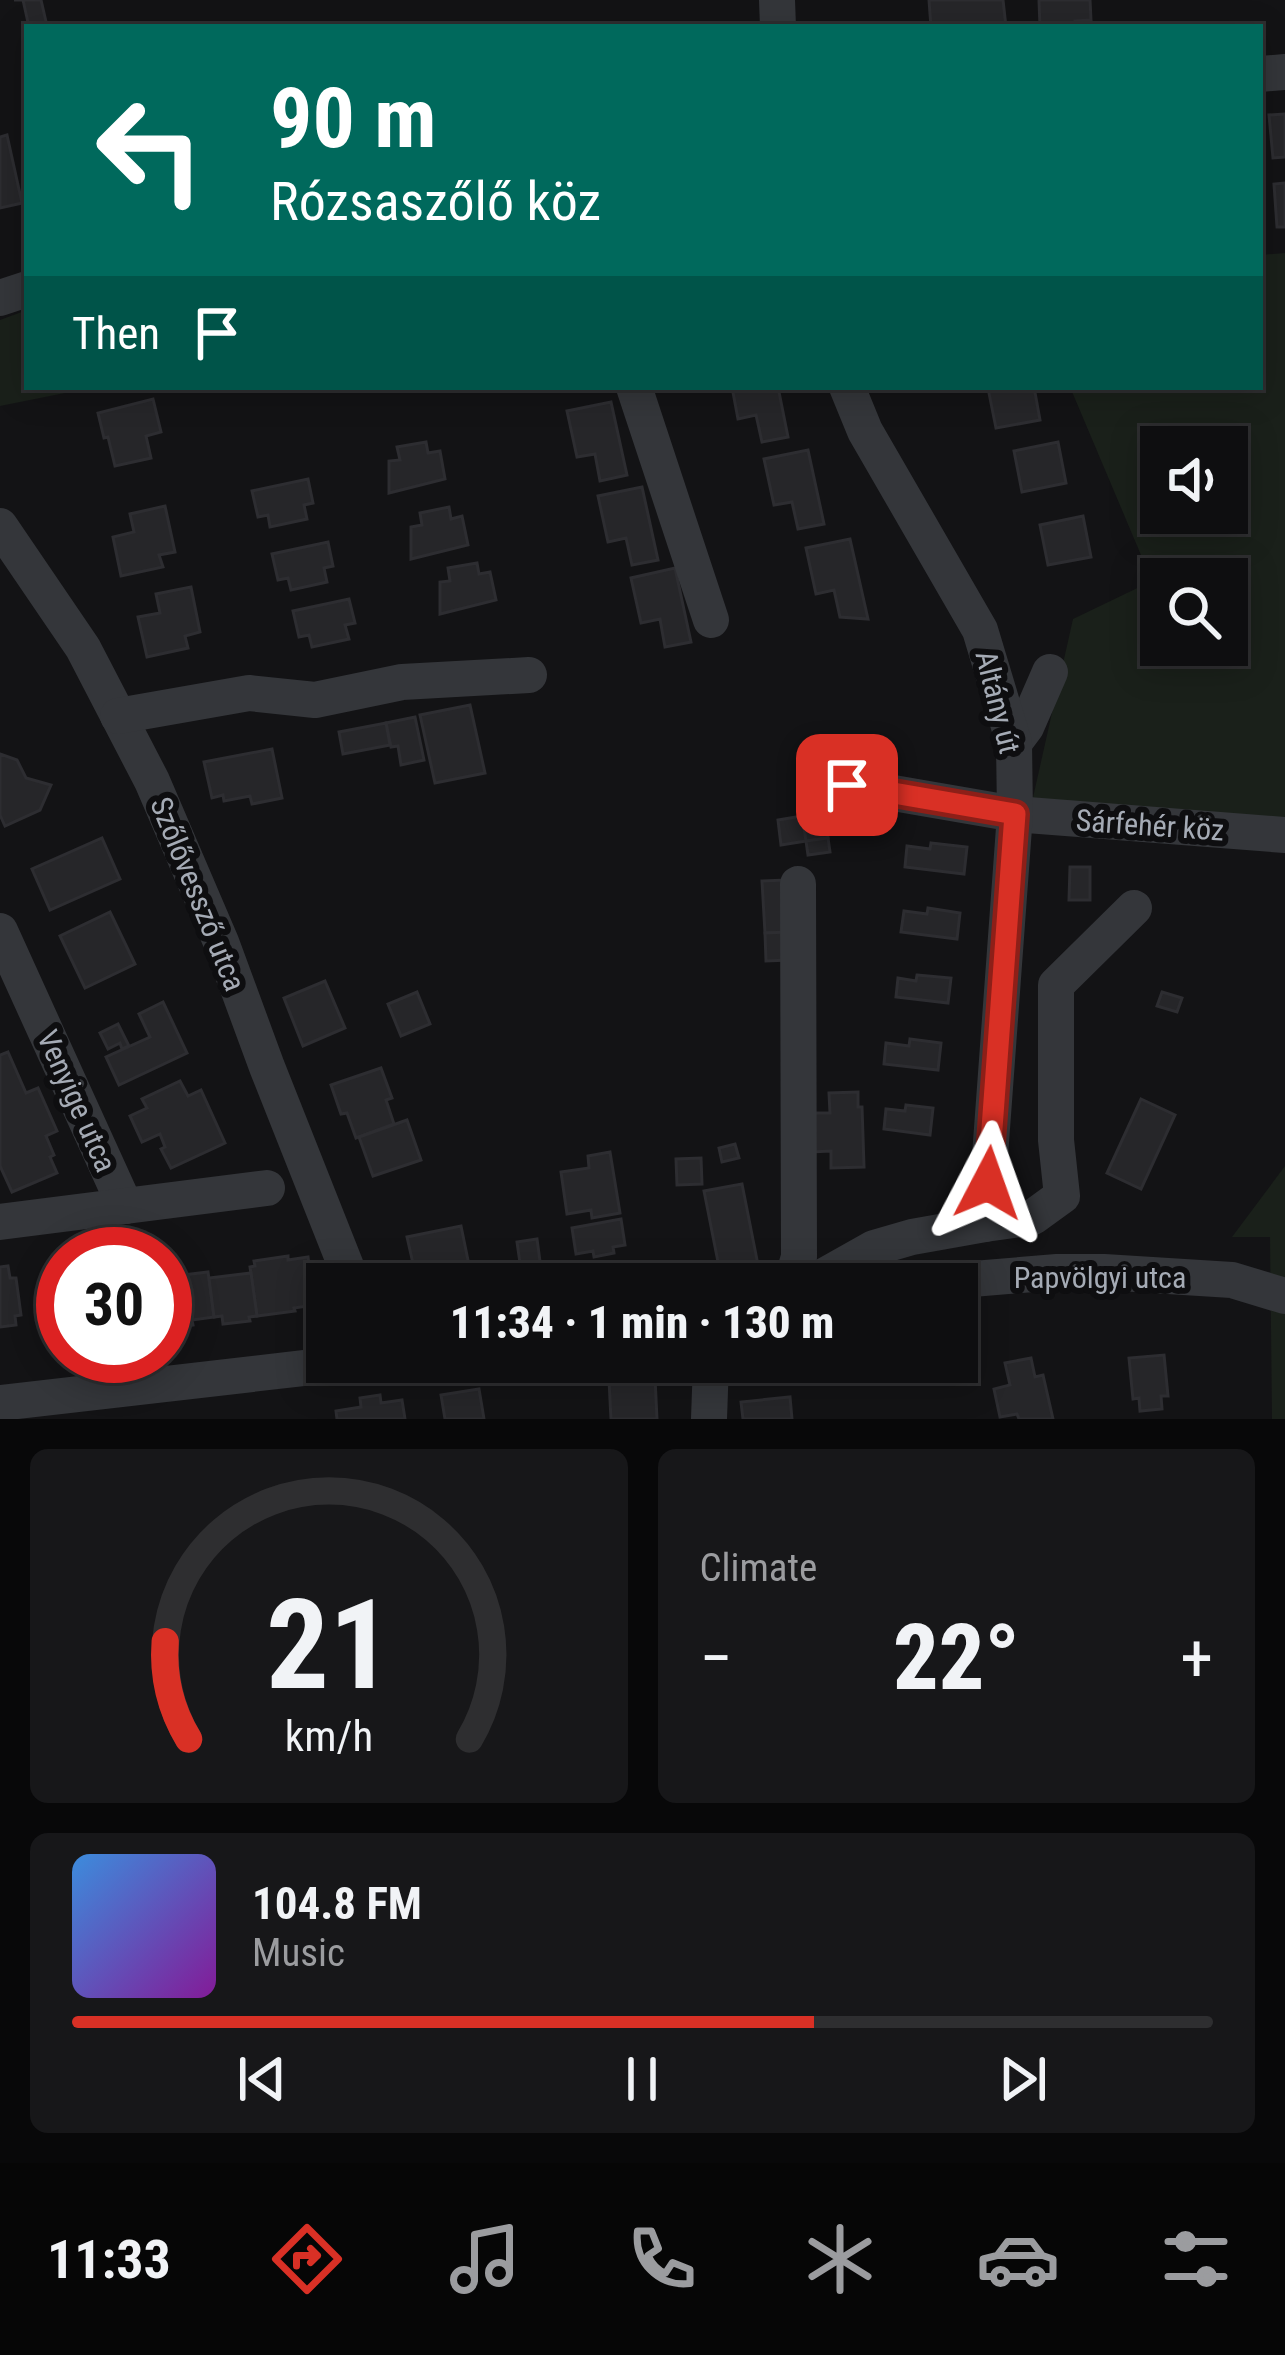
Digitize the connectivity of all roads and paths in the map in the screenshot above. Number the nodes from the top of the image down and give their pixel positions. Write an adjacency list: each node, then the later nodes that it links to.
1 (635, 390): 4 (street)
2 (848, 390): 8 (street, Altány út)
3 (0, 526): 7 (street, Szőlővessző utca)
4 (711, 620)
5 (1050, 672): 8 (street)
6 (529, 675): 7 (street)
7 (118, 716): 21 (street, Szőlővessző utca)
8 (1014, 742): 10 (street, Altány út)
9 (847, 785): 10 (street, Sárfehér köz)
10 (1015, 814): 11 (street, Sárfehér köz); 15 (street, Altány út)
11 (1285, 835)
12 (798, 884): 22 (street)
13 (1134, 908): 16 (street)
14 (0, 931): 18 (street, Venyige utca)
15 (1003, 979): 16 (street); 20 (street, Altány út)
16 (1055, 985): 20 (street)
17 (267, 1188): 18 (street)
18 (125, 1206): 19 (street)
19 (0, 1222)
20 (985, 1224): 23 (street)
21 (345, 1263)
22 (797, 1263)
23 (847, 1263)
24 (978, 1279): 25 (street, Papvölgyi utca)
25 (1285, 1296)
26 (306, 1368): 28 (street)
27 (710, 1383): 29 (street)
28 (0, 1403)
29 (710, 1419)

